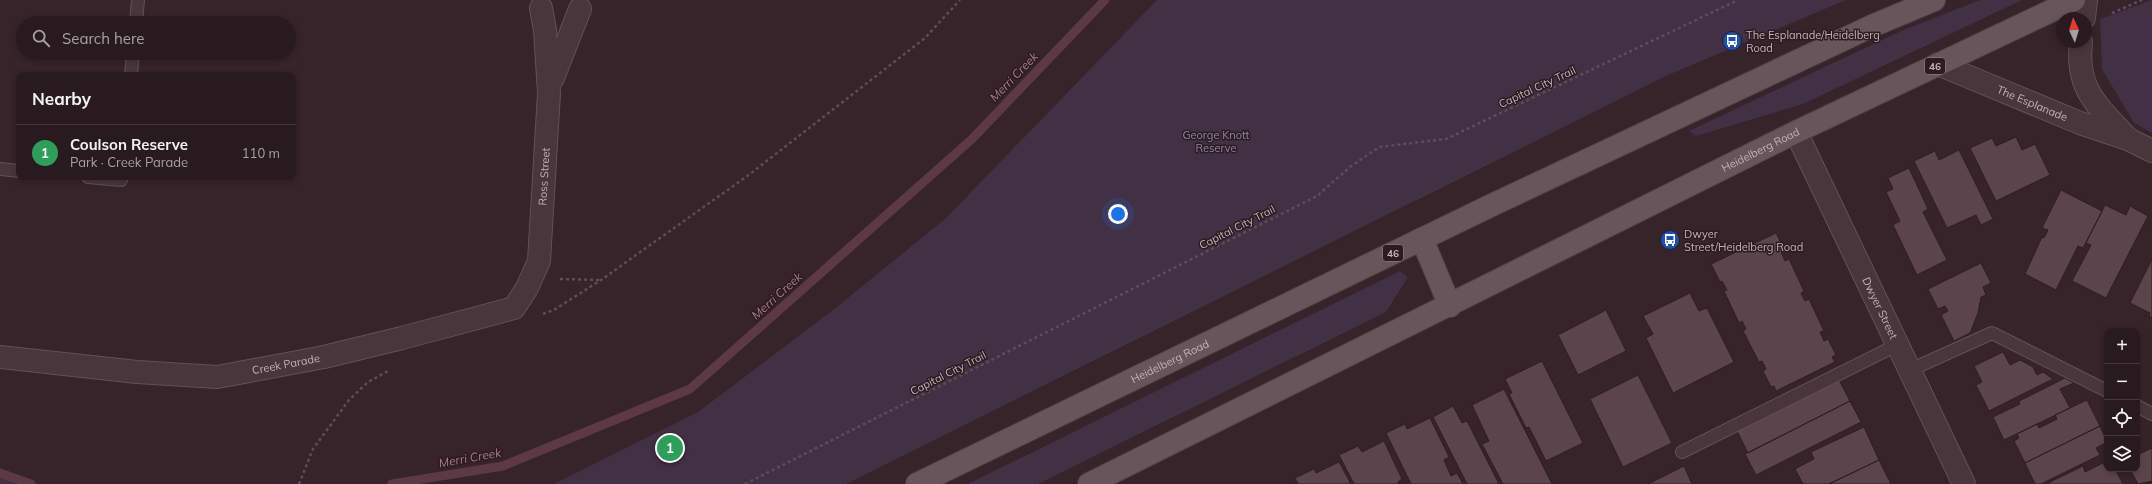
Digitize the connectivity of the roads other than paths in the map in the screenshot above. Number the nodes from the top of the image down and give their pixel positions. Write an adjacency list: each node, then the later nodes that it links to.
1 (138, 0): 8 (lane)
2 (1934, 0): 19 (main road, Heidelberg Road / 46)
3 (2074, 0): 11 (main road, Heidelberg Road / 46)
4 (2086, 0): 7 (street)
5 (537, 4): 6 (street); 13 (street, Ross Street)
6 (584, 5): 13 (street, Ross Street)
7 (2085, 12)
8 (137, 16)
9 (2080, 48): 15 (street, The Esplanade)
10 (132, 60): 12 (lane)
11 (1938, 64): 14 (main road, Heidelberg Road / 46); 15 (street, The Esplanade)
12 (131, 72)
13 (549, 93): 20 (street, Ross Street)
14 (1796, 132): 21 (main road, Heidelberg Road / 46); 22 (street, Dwyer Street)
15 (2128, 139): 16 (street, The Esplanade)
16 (2152, 151)
17 (0, 169): 18 (lane)
18 (16, 171)
19 (1422, 239): 21 (main road); 29 (main road, Heidelberg Road / 46)
20 (534, 269): 23 (street, Creek Parade)
21 (1450, 306): 30 (main road, Heidelberg Road / 46)
22 (1897, 345): 24 (street, Dwyer Street); 28 (lane)
23 (0, 357)
24 (1910, 370): 25 (lane); 31 (street, Dwyer Street)
25 (2104, 389)
26 (2140, 408): 27 (lane)
27 (2152, 414)
28 (1682, 452)
29 (917, 484)
30 (1089, 484)
31 (1964, 484)

